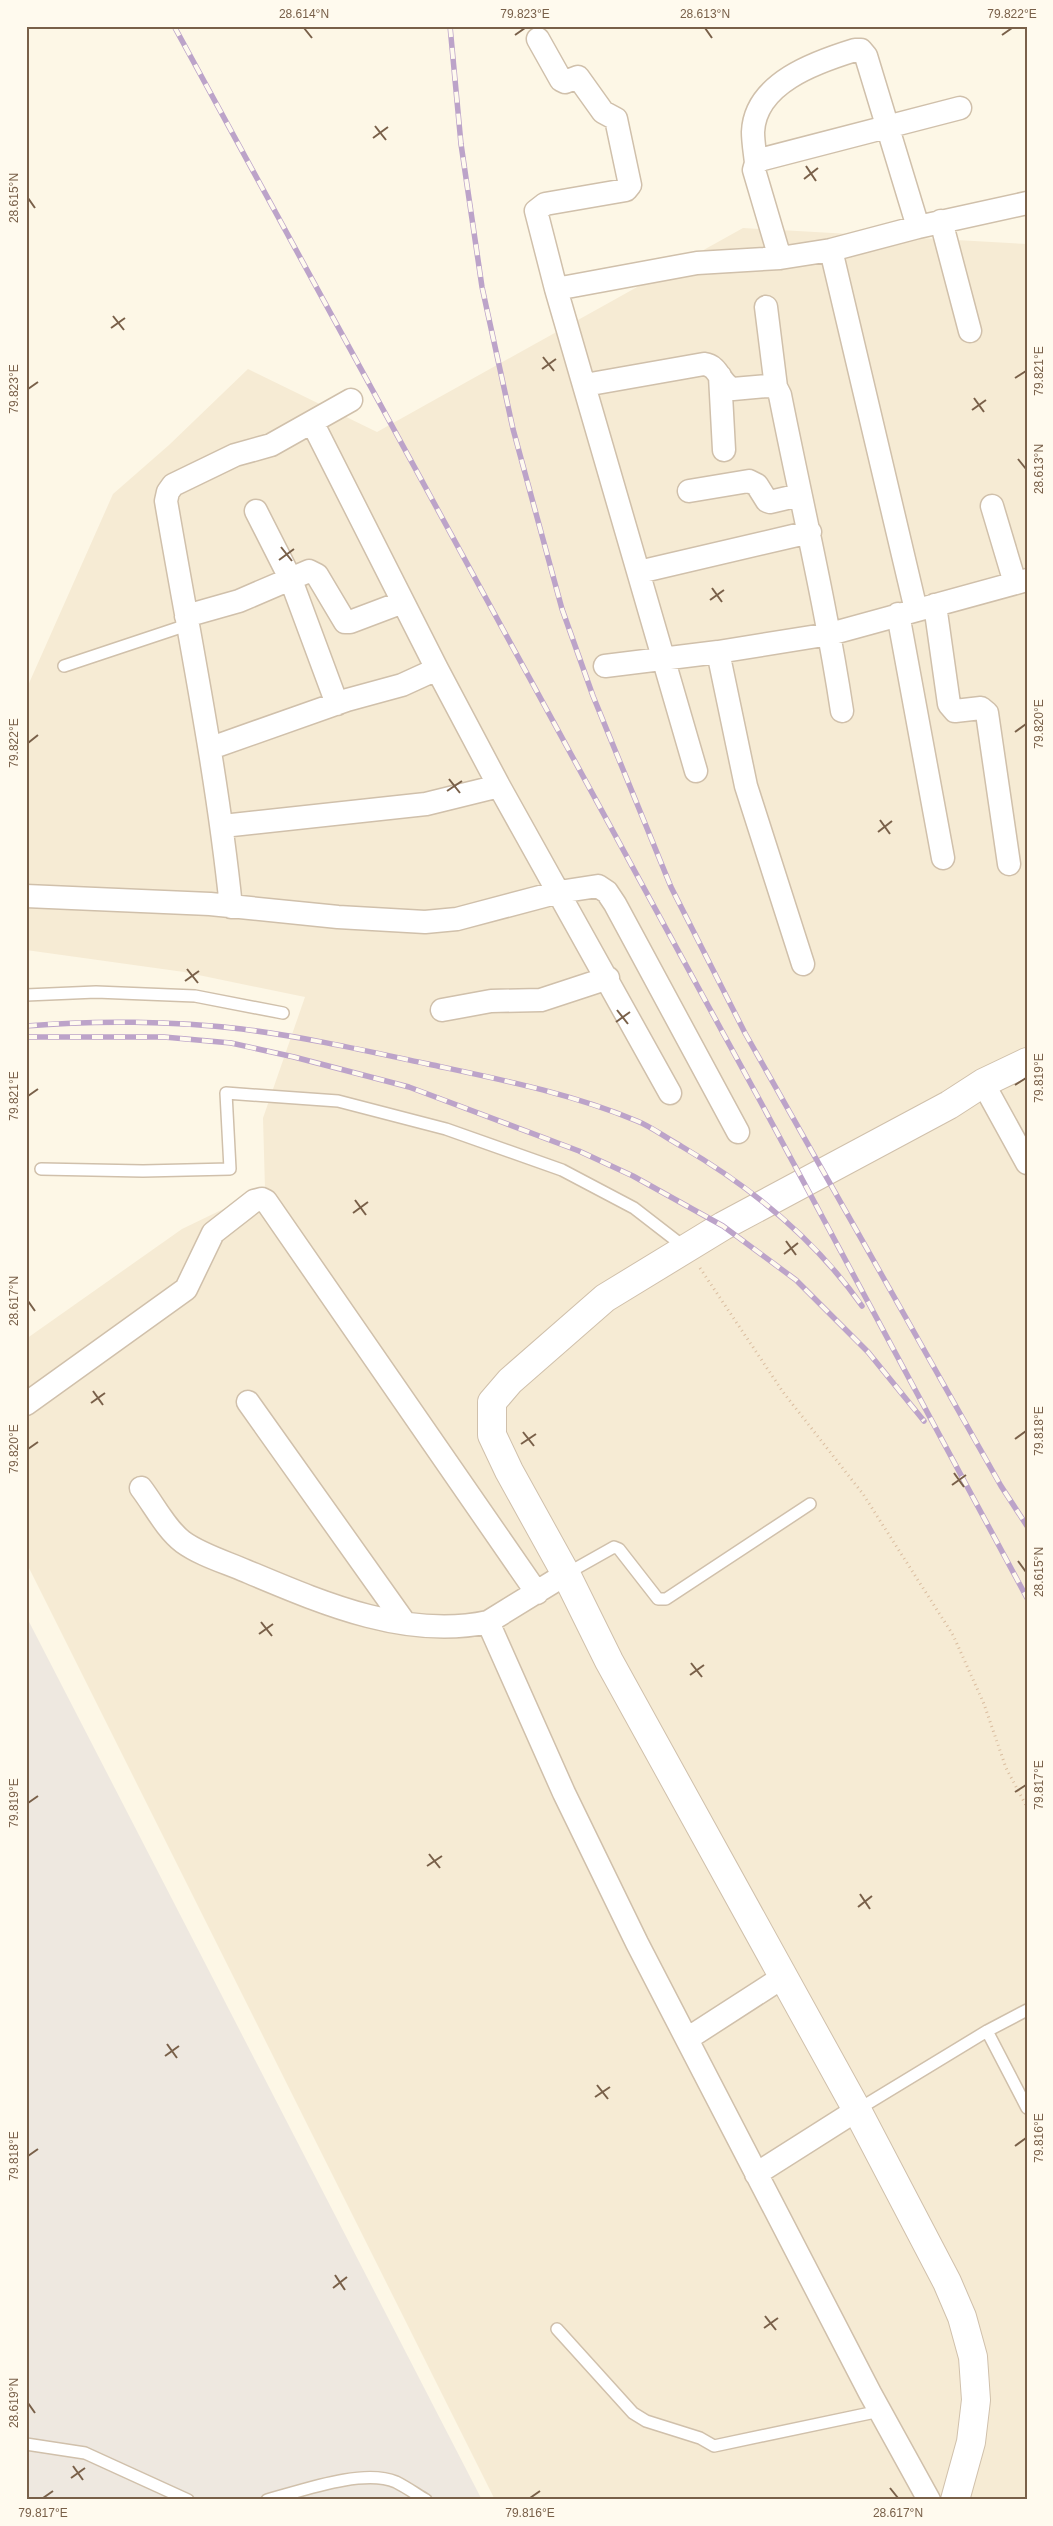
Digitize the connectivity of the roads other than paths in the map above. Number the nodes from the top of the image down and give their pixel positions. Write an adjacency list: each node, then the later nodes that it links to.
1 (538, 39): 10 (street)
2 (960, 108): 3 (street)
3 (888, 127): 4 (street); 4 (street); 7 (street)
4 (756, 163): 9 (street)
5 (1027, 203): 6 (street)
6 (941, 221): 7 (street); 12 (street)
7 (918, 226): 8 (street)
8 (831, 250): 9 (street); 28 (street)
9 (780, 258): 10 (street)
10 (556, 289): 14 (street)
11 (766, 307): 15 (street)
12 (970, 331)
13 (720, 376): 14 (street); 15 (street); 18 (street)
14 (585, 385): 24 (street)
15 (776, 387): 20 (street)
16 (350, 400): 17 (street)
17 (312, 422): 27 (street); 29 (street)
18 (724, 450)
19 (689, 491): 20 (street)
20 (800, 495): 23 (street)
21 (992, 506): 26 (street)
22 (256, 511): 25 (street)
23 (810, 532): 24 (street); 30 (street)
24 (639, 572): 32 (street)
25 (291, 580): 27 (street); 29 (street); 36 (street)
26 (1021, 582): 28 (street)
27 (403, 602): 35 (street)
28 (917, 610): 30 (street); 42 (street); 43 (street)
29 (187, 620): 33 (lane); 38 (street)
30 (830, 634): 31 (street); 37 (street)
31 (718, 652): 32 (street); 47 (street)
32 (664, 659): 34 (street); 39 (street)
33 (64, 666)
34 (605, 666)
35 (437, 669): 36 (street); 40 (street)
36 (337, 704): 38 (street)
37 (842, 711)
38 (211, 748): 41 (street)
39 (696, 771)
40 (499, 786): 41 (street); 44 (street)
41 (222, 826): 46 (street)
42 (943, 858)
43 (1009, 864)
44 (559, 892): 46 (street); 48 (street); 55 (street)
45 (26, 896): 46 (street)
46 (231, 907)
47 (803, 964)
48 (608, 978): 50 (street); 54 (street)
49 (26, 995): 51 (lane)
50 (442, 1010)
51 (283, 1013)
52 (1027, 1062): 53 (street)
53 (983, 1083): 56 (street); 58 (street)
54 (670, 1093)
55 (738, 1132)
56 (1027, 1163)
57 (41, 1169): 58 (lane)
58 (687, 1250): 63 (street)
59 (248, 1402): 66 (street)
60 (26, 1404): 64 (street)
61 (141, 1488): 66 (street)
62 (810, 1504): 63 (lane)
63 (566, 1574): 64 (street); 67 (street)
64 (537, 1593): 65 (street)
65 (488, 1622): 66 (street); 70 (street)
66 (405, 1623)
67 (783, 1977): 70 (street); 72 (street)
68 (1027, 2010): 69 (lane)
69 (987, 2031): 71 (lane); 72 (lane)
70 (687, 2039): 73 (street)
71 (1027, 2108)
72 (857, 2110): 73 (street); 81 (street)
73 (756, 2174): 75 (street)
74 (557, 2329): 75 (lane)
75 (880, 2411): 80 (street)
76 (26, 2444): 77 (lane)
77 (188, 2500)
78 (267, 2500): 79 (lane)
79 (426, 2500)
80 (929, 2500)
81 (955, 2500)

